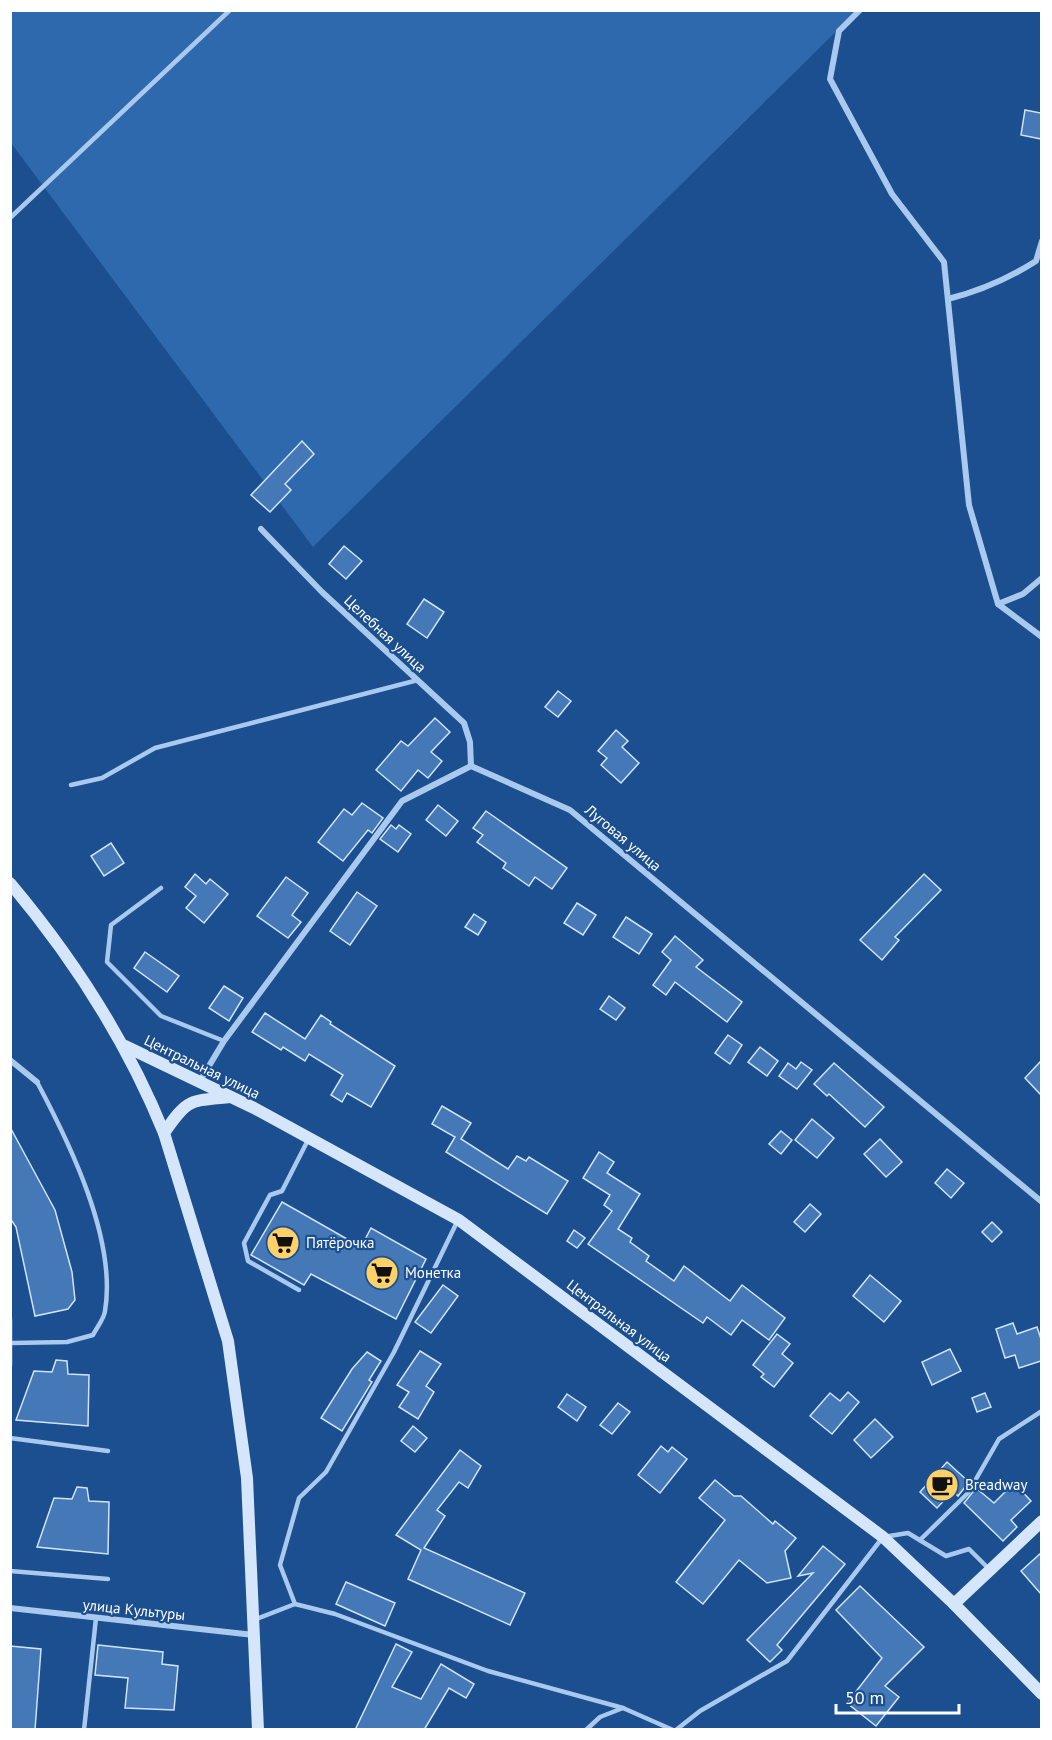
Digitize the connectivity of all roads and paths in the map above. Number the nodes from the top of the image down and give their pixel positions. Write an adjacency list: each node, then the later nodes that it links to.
1 (230, 10): 3 (lane)
2 (860, 10): 5 (street)
3 (10, 218)
4 (1041, 241): 5 (street)
5 (948, 299): 8 (street)
6 (261, 529): 10 (street, Целебная улица)
7 (1041, 578): 8 (street)
8 (998, 604): 9 (street)
9 (1041, 637)
10 (418, 680): 11 (street, Целебная улица); 12 (lane)
11 (471, 766): 15 (street); 23 (street, Луговая улица)
12 (71, 785)
13 (10, 883): 16 (main road)
14 (161, 888): 15 (lane)
15 (224, 1041): 19 (street)
16 (125, 1046): 19 (main road, Центральная улица); 21 (main road)
17 (10, 1060): 18 (street)
18 (37, 1082): 27 (lane)
19 (199, 1082): 20 (main road, Центральная улица)
20 (230, 1096): 21 (main road); 22 (main road, Центральная улица)
21 (164, 1132): 42 (main road)
22 (309, 1138): 24 (main road, Центральная улица); 25 (lane)
23 (1041, 1202)
24 (459, 1220): 33 (main road, Центральная улица); 38 (lane)
25 (299, 1290)
26 (10, 1319): 27 (lane)
27 (12, 1342): 28 (lane)
28 (10, 1365)
29 (1041, 1412): 34 (lane)
30 (10, 1438): 31 (lane)
31 (108, 1451)
32 (1041, 1521): 36 (main road)
33 (883, 1537): 34 (lane); 39 (main road, Центральная улица); 49 (lane)
34 (920, 1540): 36 (lane)
35 (10, 1571): 37 (lane)
36 (990, 1571): 39 (main road)
37 (108, 1580)
38 (295, 1604): 42 (lane); 45 (lane)
39 (954, 1604): 44 (main road, Центральная улица)
40 (10, 1608): 41 (street, улица Культуры)
41 (96, 1618): 43 (street, улица Культуры); 46 (lane)
42 (254, 1620): 43 (main road)
43 (255, 1635): 47 (main road)
44 (1041, 1694)
45 (623, 1708): 48 (lane); 49 (lane)
46 (84, 1730)
47 (258, 1730)
48 (586, 1730)
49 (674, 1730)

